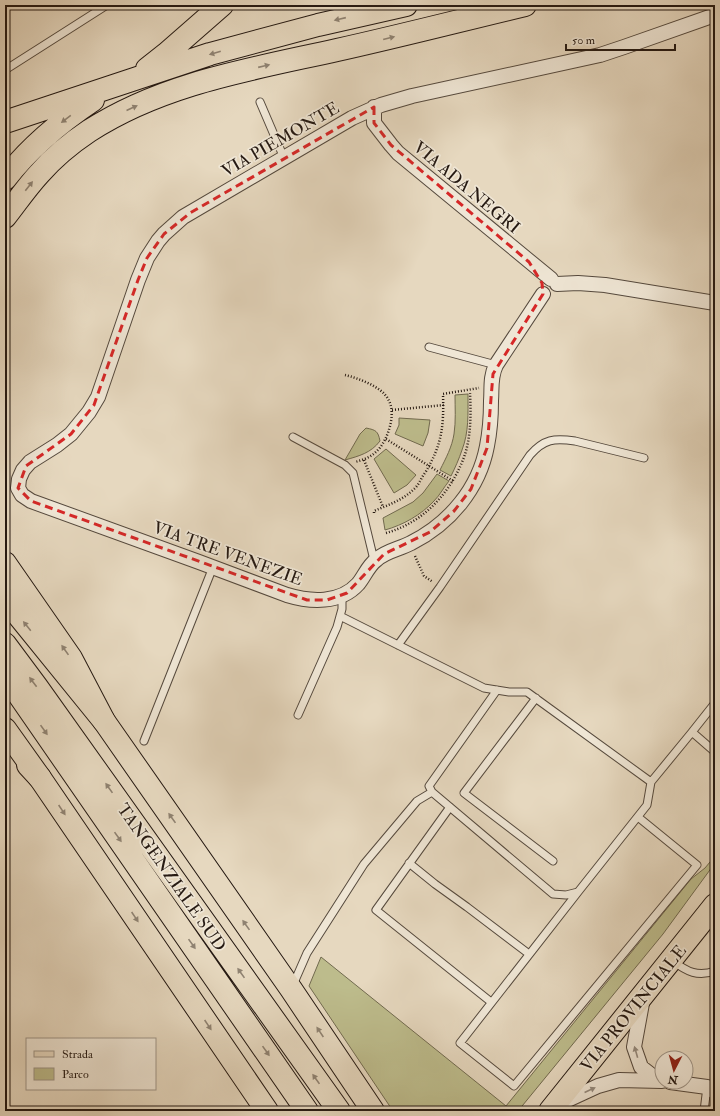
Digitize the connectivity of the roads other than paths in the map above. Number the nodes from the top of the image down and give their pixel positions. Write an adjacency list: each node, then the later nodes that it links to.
1 (106, 5): 6 (lane)
2 (222, 5): 7 (main road)
3 (406, 5): 7 (main road, one-way to 7)
4 (525, 5): 13 (main road, one-way to 4)
5 (715, 15): 9 (street, VIA PIEMONTE)
6 (5, 70)
7 (122, 83): 10 (main road); 12 (main road, one-way to 12)
8 (260, 102): 11 (lane)
9 (374, 107): 11 (street, VIA PIEMONTE); 14 (street, VIA ADA NEGRI)
10 (5, 122)
11 (284, 158): 20 (street, VIA PIEMONTE)
12 (5, 179)
13 (5, 217)
14 (548, 285): 15 (street); 17 (street)
15 (715, 303)
16 (429, 347): 17 (lane)
17 (496, 365): 21 (street)
18 (293, 436): 21 (lane)
19 (644, 458): 28 (lane)
20 (18, 488): 23 (street, VIA TRE VENEZIE)
21 (374, 560): 24 (street, VIA TRE VENEZIE)
22 (5, 563): 34 (main road, one-way to 22)
23 (213, 567): 24 (street, VIA TRE VENEZIE); 38 (lane)
24 (342, 595): 26 (lane)
25 (5, 599): 34 (main road, one-way to 25)
26 (340, 616): 28 (lane); 33 (lane)
27 (5, 644): 62 (main road, TANGENZIALE SUD, one-way to 27)
28 (398, 645): 30 (lane)
29 (5, 675): 61 (main road, TANGENZIALE SUD, one-way to 61)
30 (497, 690): 31 (lane); 42 (lane)
31 (536, 698): 41 (lane); 45 (lane)
32 (715, 703): 36 (lane)
33 (298, 715)
34 (104, 721): 52 (main road, one-way to 34)
35 (5, 729): 40 (main road)
36 (692, 732): 39 (lane); 41 (lane)
37 (5, 739): 40 (main road)
38 (144, 742)
39 (715, 752)
40 (40, 778): 60 (main road, one-way to 60)
41 (651, 782): 44 (lane)
42 (432, 792): 43 (lane); 52 (lane)
43 (450, 807): 46 (lane); 47 (lane)
44 (638, 817): 47 (lane); 54 (lane)
45 (553, 861)
46 (409, 863): 49 (lane); 54 (lane)
47 (578, 892): 49 (lane)
48 (715, 905): 50 (main road, VIA PROVINCIALE)
49 (529, 954): 54 (lane)
50 (672, 960): 51 (lane); 53 (main road, VIA PROVINCIALE)
51 (715, 970)
52 (291, 989): 63 (main road, one-way to 52)
53 (644, 994): 55 (street, one-way to 53); 59 (main road, VIA PROVINCIALE)
54 (492, 1002)
55 (654, 1075)
56 (654, 1081): 59 (street, one-way to 56)
57 (694, 1087): 58 (street)
58 (711, 1090): 64 (lane)
59 (552, 1109)
60 (267, 1111)
61 (307, 1111)
62 (339, 1111)
63 (373, 1111)
64 (704, 1111)

